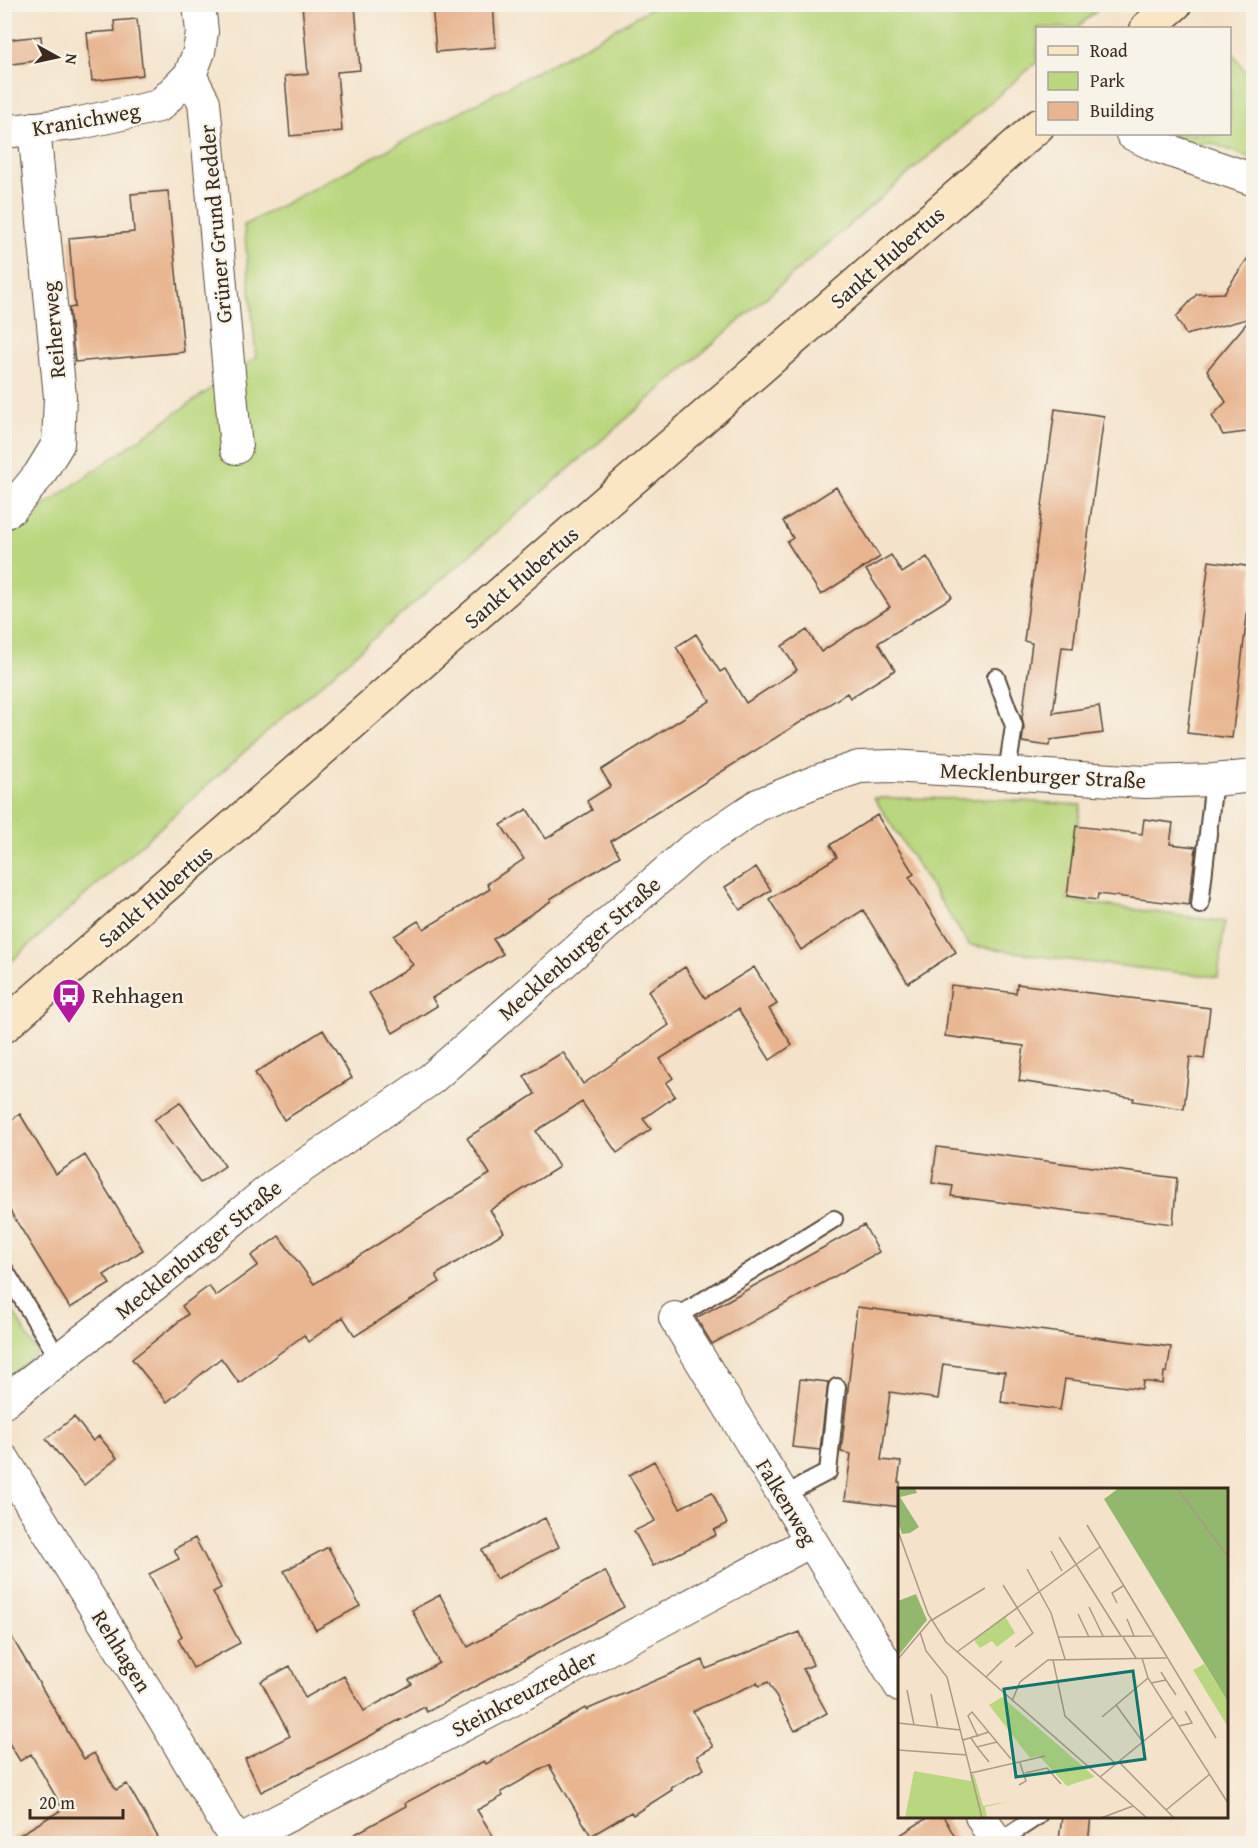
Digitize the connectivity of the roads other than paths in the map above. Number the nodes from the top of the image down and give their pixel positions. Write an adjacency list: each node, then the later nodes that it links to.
1 (199, 4): 4 (street)
2 (1175, 4): 3 (main road)
3 (1148, 27)
4 (190, 75): 6 (street, Kranichweg); 9 (street, Grüner Grund Redder)
5 (1036, 128): 16 (main road, Sankt Hubertus)
6 (19, 130): 10 (street, Reiherweg)
7 (1134, 135): 8 (street)
8 (1254, 180)
9 (236, 448)
10 (4, 513)
11 (996, 677): 12 (lane)
12 (1007, 772): 14 (street, Mecklenburger Straße); 20 (street, Mecklenburger Straße)
13 (1254, 776): 14 (street, Mecklenburger Straße)
14 (1214, 780): 15 (lane)
15 (1200, 905)
16 (4, 1026)
17 (834, 1219): 19 (lane)
18 (4, 1269): 20 (lane)
19 (675, 1318): 24 (street, Falkenweg)
20 (59, 1359): 22 (street, Mecklenburger Straße)
21 (837, 1387): 24 (lane)
22 (4, 1402)
23 (6, 1467): 29 (street, Rehhagen)
24 (784, 1495): 25 (street, Falkenweg)
25 (810, 1541): 26 (street, Falkenweg); 29 (street, Steinkreuzredder)
26 (898, 1680)
27 (982, 1818): 30 (street)
28 (1035, 1818): 30 (lane)
29 (238, 1843)
30 (997, 1843)

